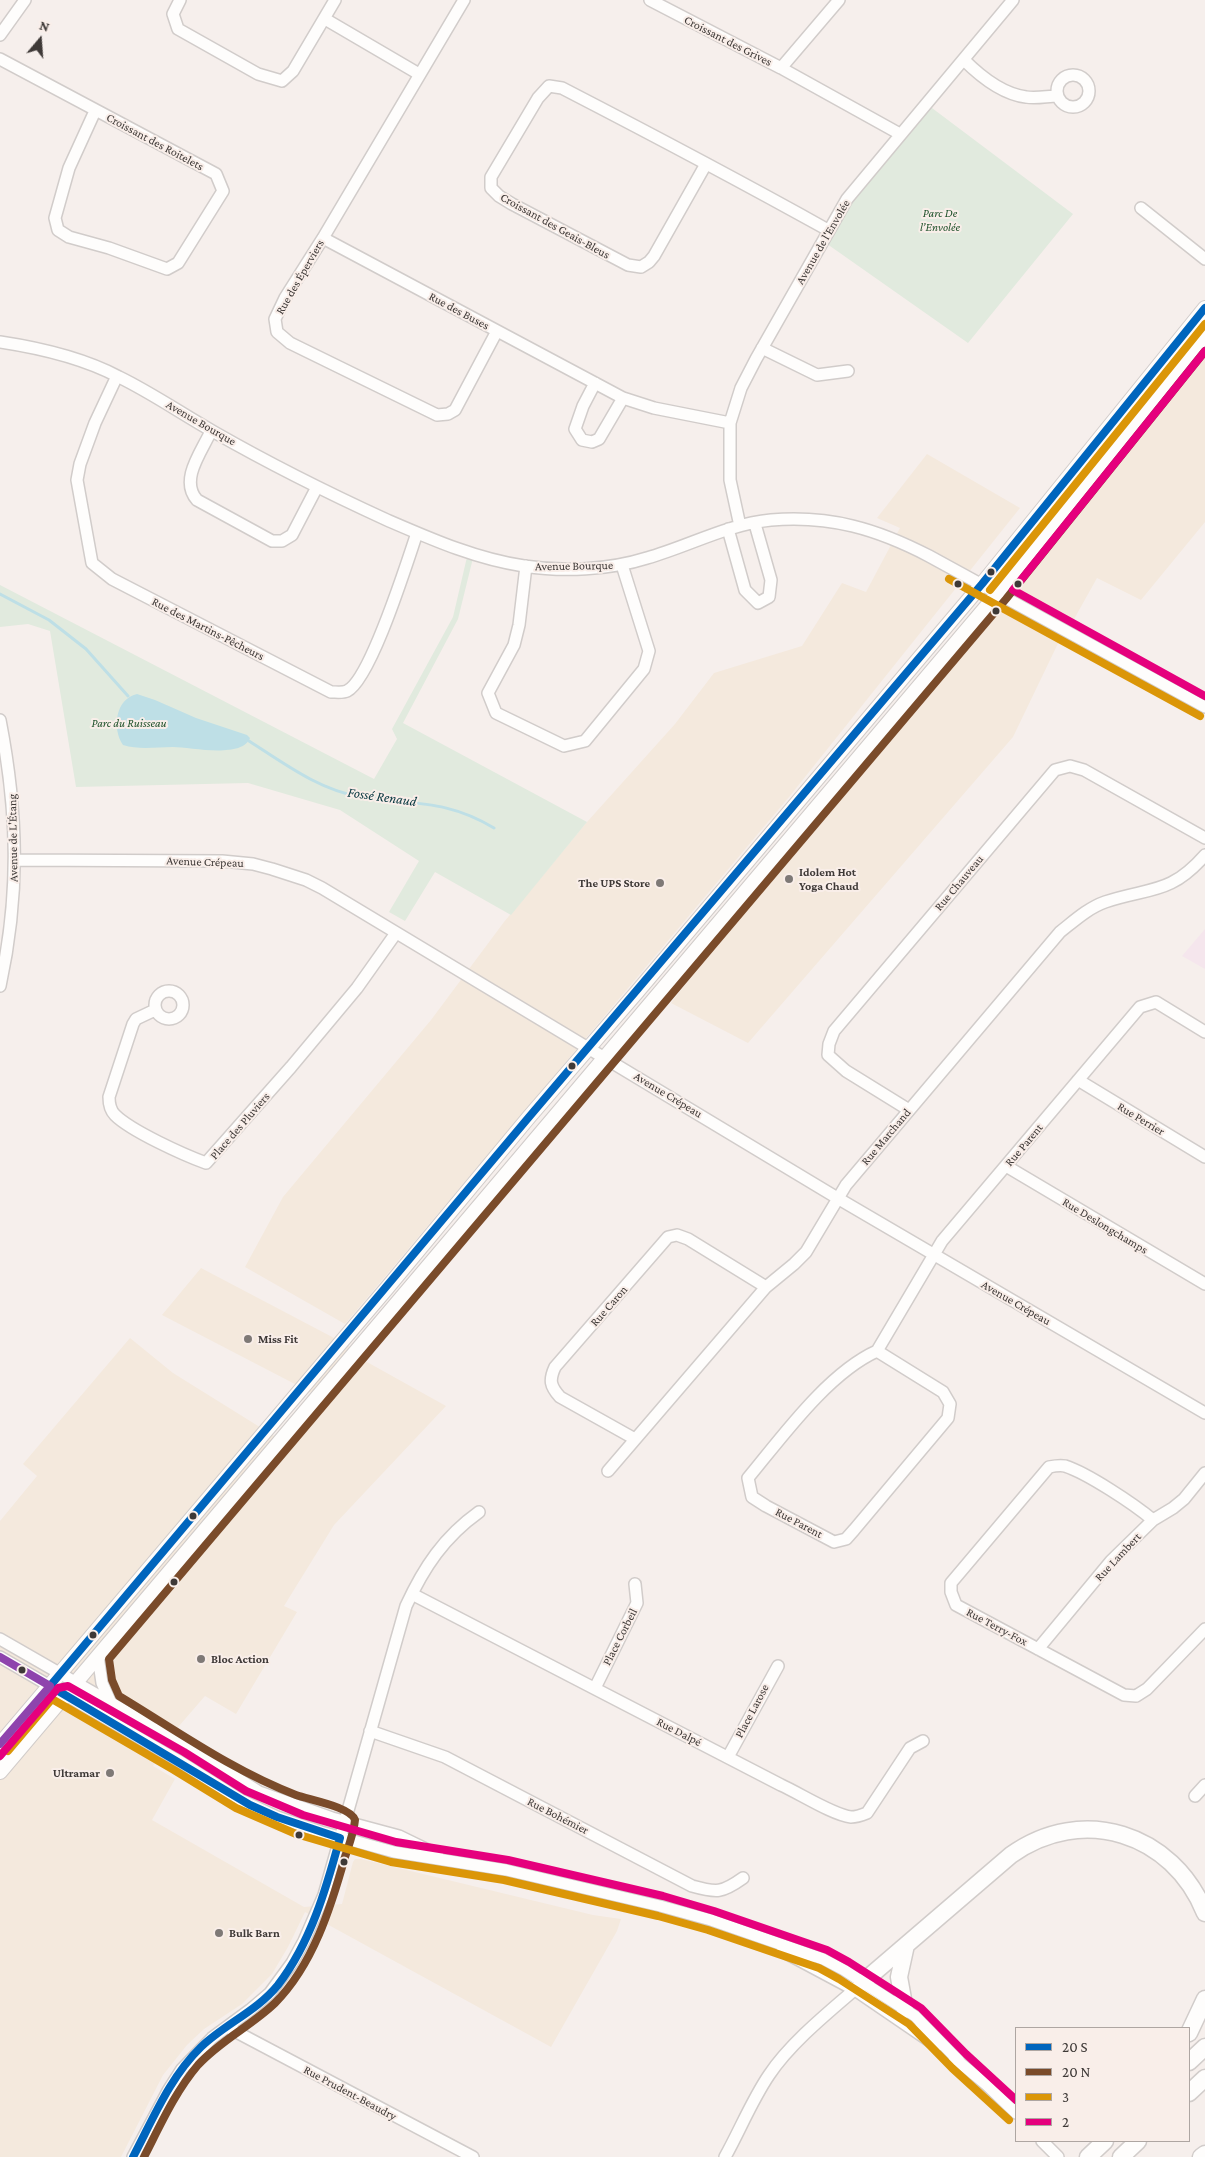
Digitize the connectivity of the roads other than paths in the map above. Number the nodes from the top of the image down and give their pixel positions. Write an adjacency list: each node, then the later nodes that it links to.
1 (25, 0): 9 (street)
2 (180, 0): 8 (street)
3 (335, 0): 8 (street)
4 (464, 0): 13 (street, Rue des Éperviers)
5 (650, 0): 12 (street, Croissant des Grives)
6 (839, 0): 12 (street, Croissant des Grives)
7 (1013, 0): 11 (street, Avenue de l'Envolée)
8 (325, 19): 13 (street)
9 (0, 35)
10 (0, 60): 15 (street, Croissant des Roitelets)
11 (964, 60): 14 (street); 16 (street, Avenue de l'Envolée)
12 (781, 68): 16 (street, Croissant des Grives)
13 (419, 74): 20 (street, Rue des Éperviers)
14 (1058, 96)
15 (95, 111): 15 (street, Croissant des Roitelets)
16 (900, 134): 19 (street, Avenue de l'Envolée)
17 (706, 164): 17 (street, Croissant des Geais-Bleus); 19 (street, Croissant des Geais-Bleus)
18 (1141, 208): 21 (street)
19 (828, 230): 26 (street, Avenue de l'Envolée)
20 (323, 238): 23 (street, Rue des Buses); 23 (street, Rue des Éperviers)
21 (1205, 259)
22 (1205, 308): 40 (main road)
23 (498, 331): 29 (street, Rue des Buses)
24 (1205, 335): 41 (main road)
25 (0, 342): 28 (street, Avenue Bourque)
26 (762, 348): 27 (street); 31 (street, Avenue de l'Envolée)
27 (848, 371)
28 (117, 376): 32 (street, Avenue Bourque); 37 (street, Rue des Martins-Pêcheurs)
29 (595, 384): 30 (street, Rue des Buses); 30 (street)
30 (623, 398): 31 (street, Rue des Buses)
31 (730, 424): 35 (street, Avenue de l'Envolée)
32 (211, 431): 33 (street, Avenue Bourque); 33 (street)
33 (317, 487): 37 (street, Avenue Bourque)
34 (755, 524): 35 (street, Avenue Bourque); 36 (street); 40 (street, Avenue Bourque)
35 (740, 526): 36 (street, Avenue Bourque)
36 (728, 529): 38 (street, Avenue Bourque)
37 (418, 533): 39 (street, Avenue Bourque)
38 (622, 565): 39 (street, Avenue Bourque); 39 (street)
39 (526, 566)
40 (982, 584): 41 (street, Avenue Bourque); 44 (main road)
41 (998, 593): 42 (street, Avenue Bourque); 45 (main road)
42 (1205, 707)
43 (0, 720): 48 (street, Avenue de L'Étang)
44 (776, 827): 45 (main road); 53 (main road)
45 (789, 838): 54 (main road)
46 (1205, 838): 56 (street, Rue Chauveau)
47 (1205, 855): 56 (street, Rue Marchand)
48 (16, 860): 49 (street, Avenue Crépeau); 50 (street, Avenue de L'Étang)
49 (396, 933): 51 (street, Place des Pluviers); 53 (street, Avenue Crépeau)
50 (0, 986)
51 (155, 1010)
52 (1205, 1032): 55 (street, Rue Parent)
53 (590, 1047): 54 (street, Avenue Crépeau); 78 (main road)
54 (605, 1057): 59 (street, Avenue Crépeau); 75 (main road)
55 (1078, 1080): 57 (street, Rue Perrier); 58 (street, Rue Parent)
56 (909, 1110): 59 (street, Rue Marchand)
57 (1205, 1157)
58 (1006, 1166): 60 (street, Rue Parent); 61 (street, Rue Deslongchamps)
59 (838, 1199): 60 (street, Avenue Crépeau); 62 (street, Rue Marchand)
60 (934, 1255): 63 (street, Rue Parent); 64 (street, Avenue Crépeau)
61 (1205, 1284)
62 (766, 1287): 65 (street, Rue Marchand); 65 (street, Rue Caron)
63 (877, 1351): 63 (street, Rue Parent)
64 (1205, 1413)
65 (635, 1439): 66 (street, Rue Marchand)
66 (608, 1471)
67 (1205, 1473): 69 (street, Rue Lambert)
68 (479, 1512): 71 (street)
69 (1153, 1520): 74 (street, Rue Lambert); 74 (street, Rue Terry-Fox)
70 (635, 1584): 81 (street, Place Corbeil)
71 (412, 1594): 81 (street, Rue Dalpé); 84 (street)
72 (1205, 1629): 74 (street, Rue Terry-Fox)
73 (0, 1639): 78 (street)
74 (1038, 1649)
75 (98, 1656): 79 (main road); 83 (street)
76 (0, 1657): 80 (street)
77 (778, 1666): 87 (street, Place Larose)
78 (60, 1674): 79 (street); 80 (main road)
79 (75, 1683): 82 (main road); 83 (street)
80 (50, 1686): 82 (street); 86 (main road)
81 (594, 1688): 87 (street, Rue Dalpé)
82 (65, 1695): 88 (main road); 92 (street)
83 (111, 1703): 91 (street)
84 (370, 1732): 91 (street); 94 (street, Rue Bohémier)
85 (923, 1741): 87 (street, Rue Dalpé)
86 (0, 1744)
87 (728, 1756)
88 (0, 1772)
89 (1205, 1785): 90 (street)
90 (1195, 1796)
91 (345, 1821): 92 (street); 93 (street)
92 (340, 1838): 93 (street); 100 (street)
93 (447, 1859): 97 (street)
94 (743, 1878)
95 (1205, 1913): 96 (highway)
96 (906, 1945): 97 (highway); 99 (highway)
97 (859, 1986): 99 (street); 103 (street); 116 (street)
98 (1205, 1999): 101 (highway)
99 (906, 2010): 103 (street)
100 (227, 2027): 114 (street); 115 (street, Rue Prudent-Beaudry)
101 (1190, 2031)
102 (1205, 2048): 104 (highway)
103 (959, 2061): 107 (street)
104 (1190, 2061)
105 (1205, 2078): 106 (highway)
106 (1190, 2093)
107 (1015, 2112)
108 (1043, 2142): 112 (street)
109 (1098, 2142): 117 (highway)
110 (1104, 2142): 117 (highway)
111 (1137, 2142): 118 (highway)
112 (1055, 2154)
113 (1205, 2154): 119 (highway)
114 (133, 2157)
115 (473, 2157)
116 (726, 2157)
117 (1087, 2157)
118 (1121, 2157)
119 (1201, 2157)

